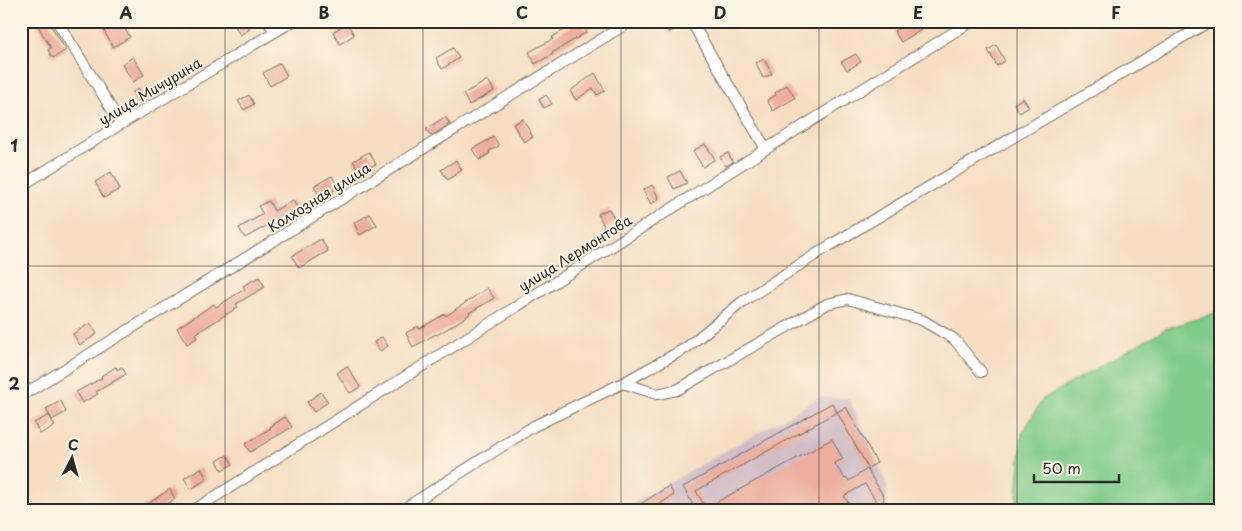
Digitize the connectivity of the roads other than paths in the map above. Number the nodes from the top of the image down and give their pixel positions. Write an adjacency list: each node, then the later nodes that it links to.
1 (57, 21): 9 (street)
2 (268, 21): 8 (street)
3 (293, 21): 8 (street, улица Мичурина)
4 (631, 21): 14 (street, Колхозная улица)
5 (691, 21): 10 (street)
6 (972, 21): 10 (street, улица Лермонтова)
7 (1210, 21): 13 (street)
8 (275, 32): 9 (street, улица Мичурина)
9 (121, 124): 11 (street, улица Мичурина)
10 (766, 149): 15 (street, улица Лермонтова)
11 (21, 186)
12 (981, 372): 13 (street)
13 (623, 383): 16 (street)
14 (21, 396)
15 (194, 510)
16 (402, 510)

